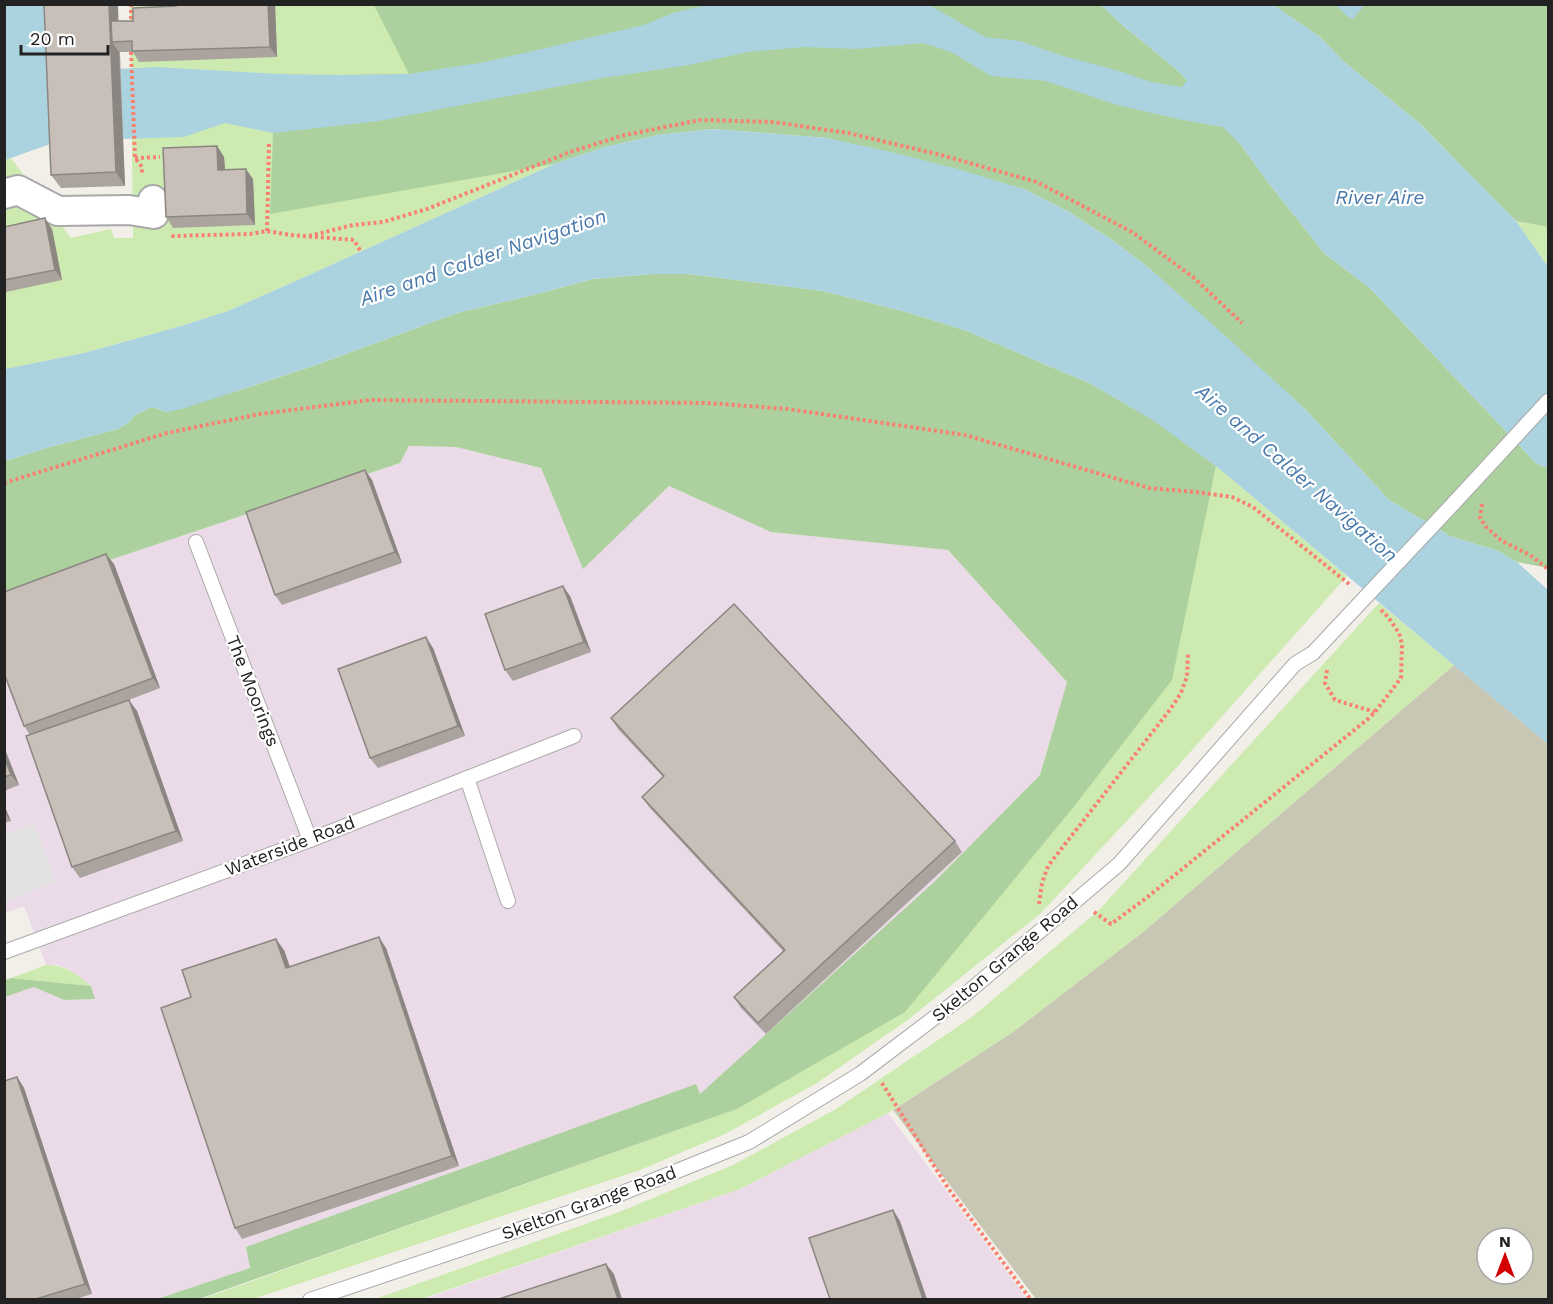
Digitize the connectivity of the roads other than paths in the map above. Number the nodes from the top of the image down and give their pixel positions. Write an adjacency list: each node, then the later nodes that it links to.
1 (4, 194): 2 (street)
2 (154, 207)
3 (1548, 401): 10 (lane, Skelton Grange Road, bridge)
4 (196, 542): 7 (lane, The Moorings)
5 (574, 736): 6 (lane, Waterside Road)
6 (467, 778): 7 (lane, Waterside Road); 8 (lane)
7 (310, 840): 9 (lane, Waterside Road)
8 (508, 901)
9 (4, 951)
10 (310, 1299)

